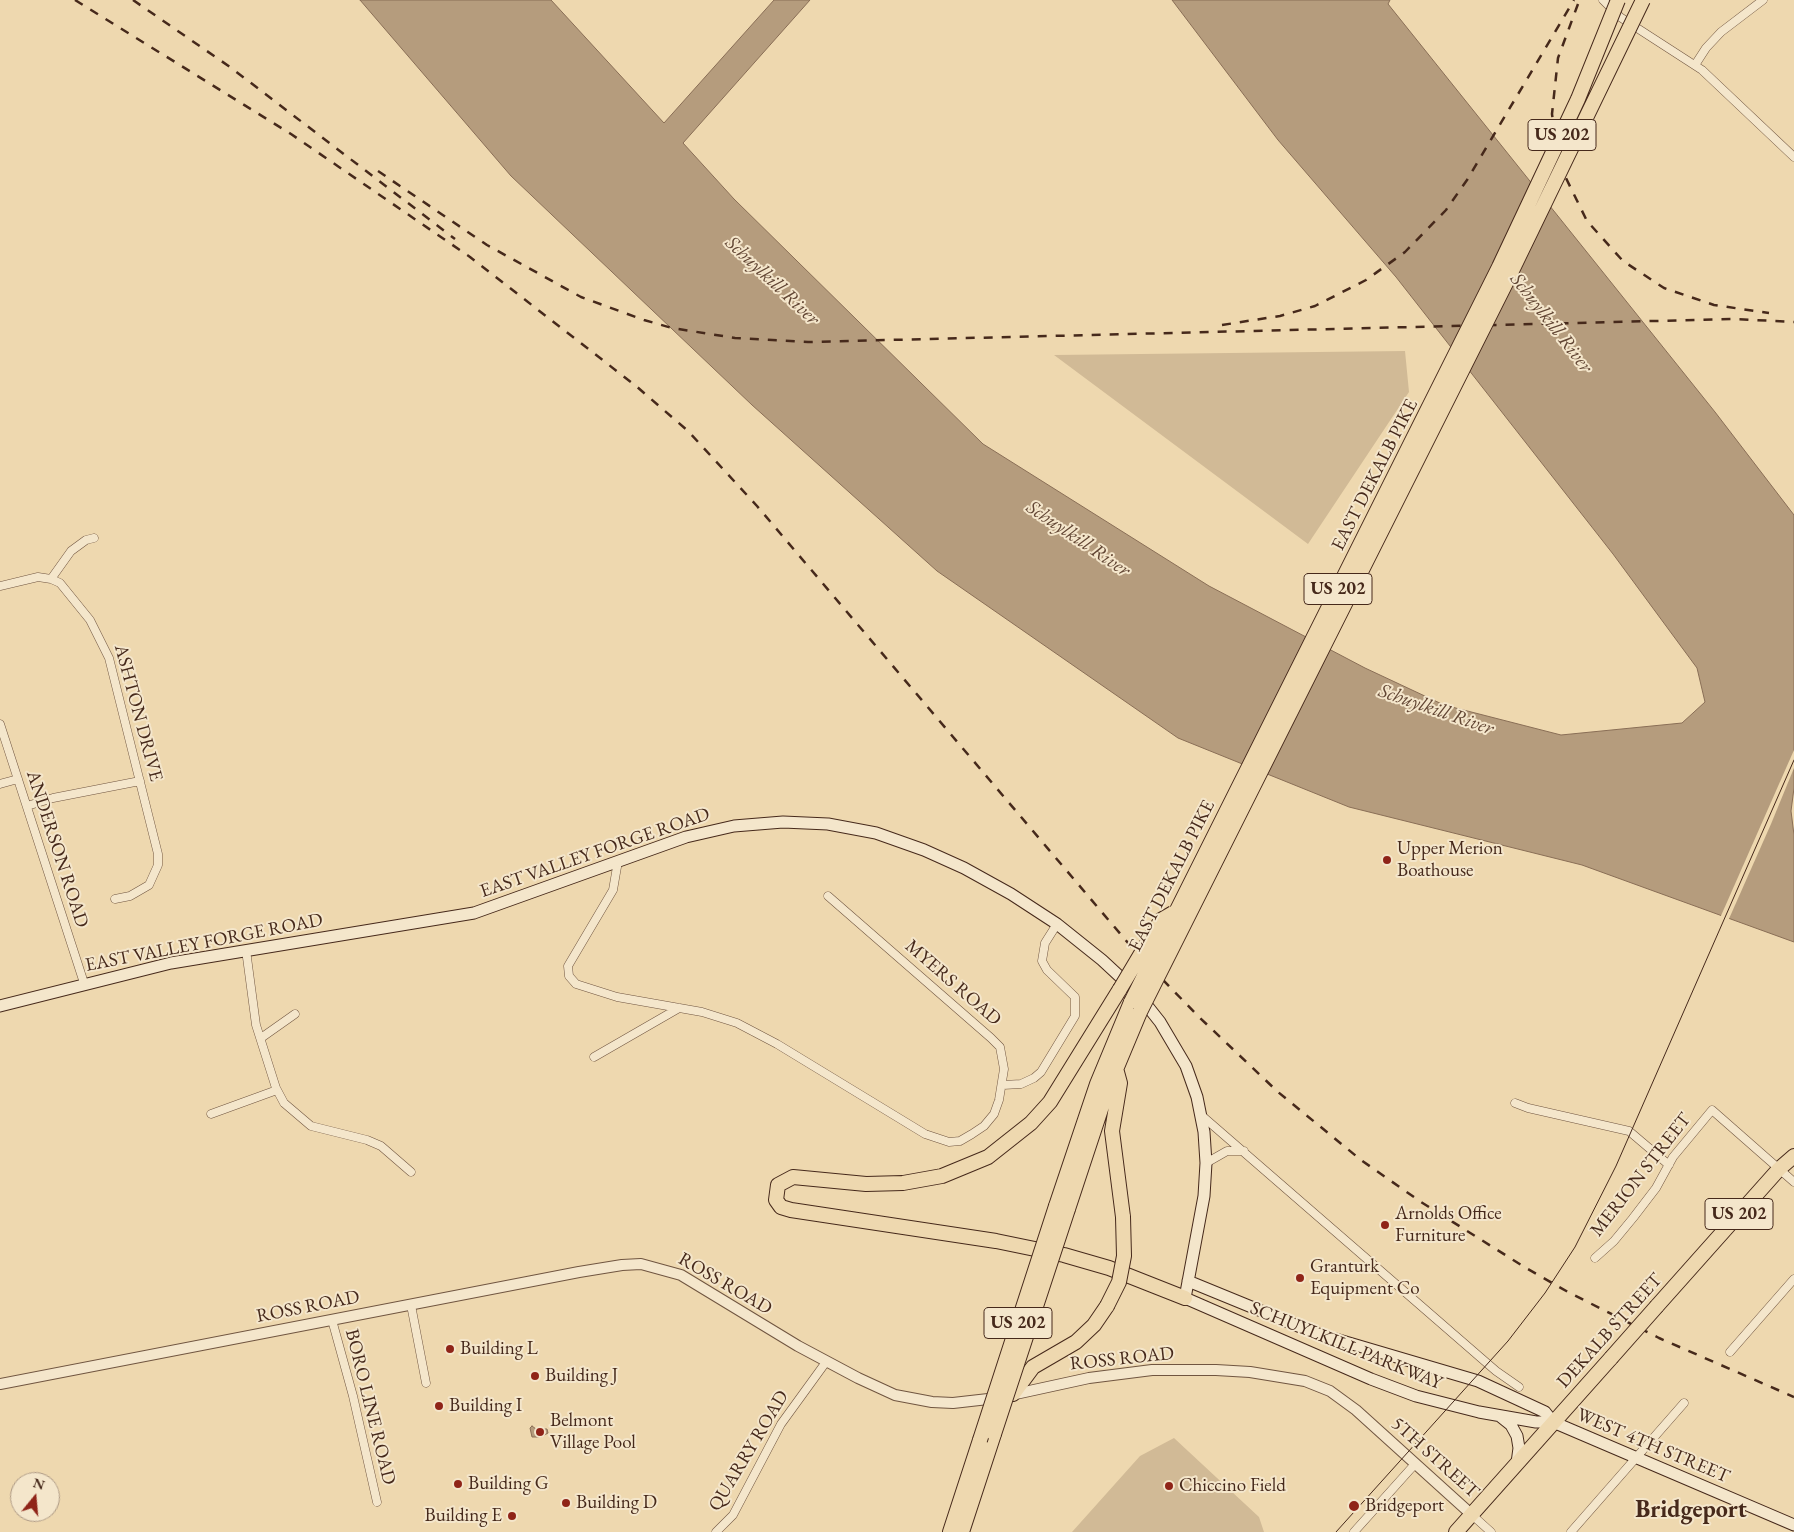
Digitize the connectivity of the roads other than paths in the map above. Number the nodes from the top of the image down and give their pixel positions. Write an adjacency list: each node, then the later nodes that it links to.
1 (1603, 0): 5 (street)
2 (1618, 0): 7 (highway, US 202, bridge)
3 (1643, 0): 7 (highway, bridge)
4 (1762, 0): 5 (street)
5 (1695, 65): 6 (street)
6 (1794, 157)
7 (1504, 272): 19 (highway, EAST DEKALB PIKE / US 202, bridge); 24 (highway, EAST DEKALB PIKE, bridge)
8 (94, 538): 9 (street)
9 (50, 579): 10 (street); 13 (street, ASHTON DRIVE)
10 (0, 586)
11 (0, 724): 12 (street, ANDERSON ROAD)
12 (18, 779): 14 (street); 15 (street, ANDERSON ROAD)
13 (140, 781): 15 (street); 18 (street, ASHTON DRIVE)
14 (0, 784)
15 (27, 806): 22 (street, ANDERSON ROAD)
16 (618, 861): 20 (main road, EAST VALLEY FORGE ROAD); 21 (main road, EAST VALLEY FORGE ROAD); 25 (street, MYERS ROAD)
17 (828, 896): 30 (street, MYERS ROAD)
18 (114, 899)
19 (1176, 911): 24 (highway, EAST DEKALB PIKE / US 202, bridge); 46 (highway, bridge)
20 (1058, 924): 30 (street); 34 (main road, EAST VALLEY FORGE ROAD)
21 (246, 950): 22 (main road, EAST VALLEY FORGE ROAD); 27 (street)
22 (84, 983): 23 (main road, EAST VALLEY FORGE ROAD)
23 (0, 1006)
24 (1136, 1007): 29 (highway, EAST DEKALB PIKE); 42 (highway, EAST DEKALB PIKE / US 202)
25 (680, 1008): 28 (street); 30 (street, MYERS ROAD)
26 (295, 1014): 27 (street)
27 (261, 1038): 31 (street)
28 (594, 1057)
29 (1116, 1068): 42 (highway, EAST DEKALB PIKE); 54 (highway, bridge)
30 (1003, 1084)
31 (277, 1090): 33 (street); 40 (street)
32 (1515, 1103): 38 (street)
33 (211, 1114)
34 (1201, 1114): 35 (street); 37 (main road, EAST VALLEY FORGE ROAD)
35 (1244, 1150): 37 (street); 53 (street)
36 (1794, 1156): 39 (highway, DEKALB STREET / US 202)
37 (1206, 1163): 45 (main road, EAST VALLEY FORGE ROAD)
38 (1669, 1165): 39 (street, MERION STREET); 43 (street, MERION STREET)
39 (1779, 1169): 41 (street); 58 (highway, DEKALB STREET / US 202, bridge)
40 (411, 1172)
41 (1794, 1182)
42 (1062, 1207): 66 (highway, EAST DEKALB PIKE / US 202, bridge); 67 (highway, EAST DEKALB PIKE, bridge)
43 (1594, 1258)
44 (1794, 1279): 49 (street)
45 (1188, 1281): 46 (main road, EAST VALLEY FORGE ROAD); 58 (main road, SCHUYLKILL PARKWAY)
46 (1185, 1298): 57 (main road, SCHUYLKILL PARKWAY)
47 (411, 1305): 48 (street, ROSS ROAD); 50 (street, ROSS ROAD); 51 (street)
48 (332, 1320): 52 (street, ROSS ROAD); 62 (street, BORO LINE ROAD)
49 (1730, 1352)
50 (826, 1362): 54 (street, ROSS ROAD); 65 (street, QUARRY ROAD)
51 (426, 1382)
52 (0, 1384)
53 (1519, 1387)
54 (1013, 1394): 56 (street, ROSS ROAD)
55 (1684, 1403): 59 (street)
56 (1356, 1410): 61 (street, 5TH STREET)
57 (1500, 1416): 58 (main road, SCHUYLKILL PARKWAY); 60 (main road)
58 (1553, 1422): 59 (main road, WEST 4TH STREET); 60 (highway, DEKALB STREET / US 202)
59 (1636, 1458): 64 (main road, WEST 4TH STREET); 71 (street)
60 (1517, 1463): 63 (highway, DEKALB STREET / US 202)
61 (1415, 1464): 63 (street, 5TH STREET); 68 (street)
62 (377, 1502)
63 (1471, 1514): 69 (highway, DEKALB STREET / US 202); 70 (street, 5TH STREET)
64 (1794, 1525)
65 (716, 1532)
66 (950, 1532)
67 (962, 1532)
68 (1354, 1532)
69 (1456, 1532)
70 (1491, 1532)
71 (1570, 1532)

